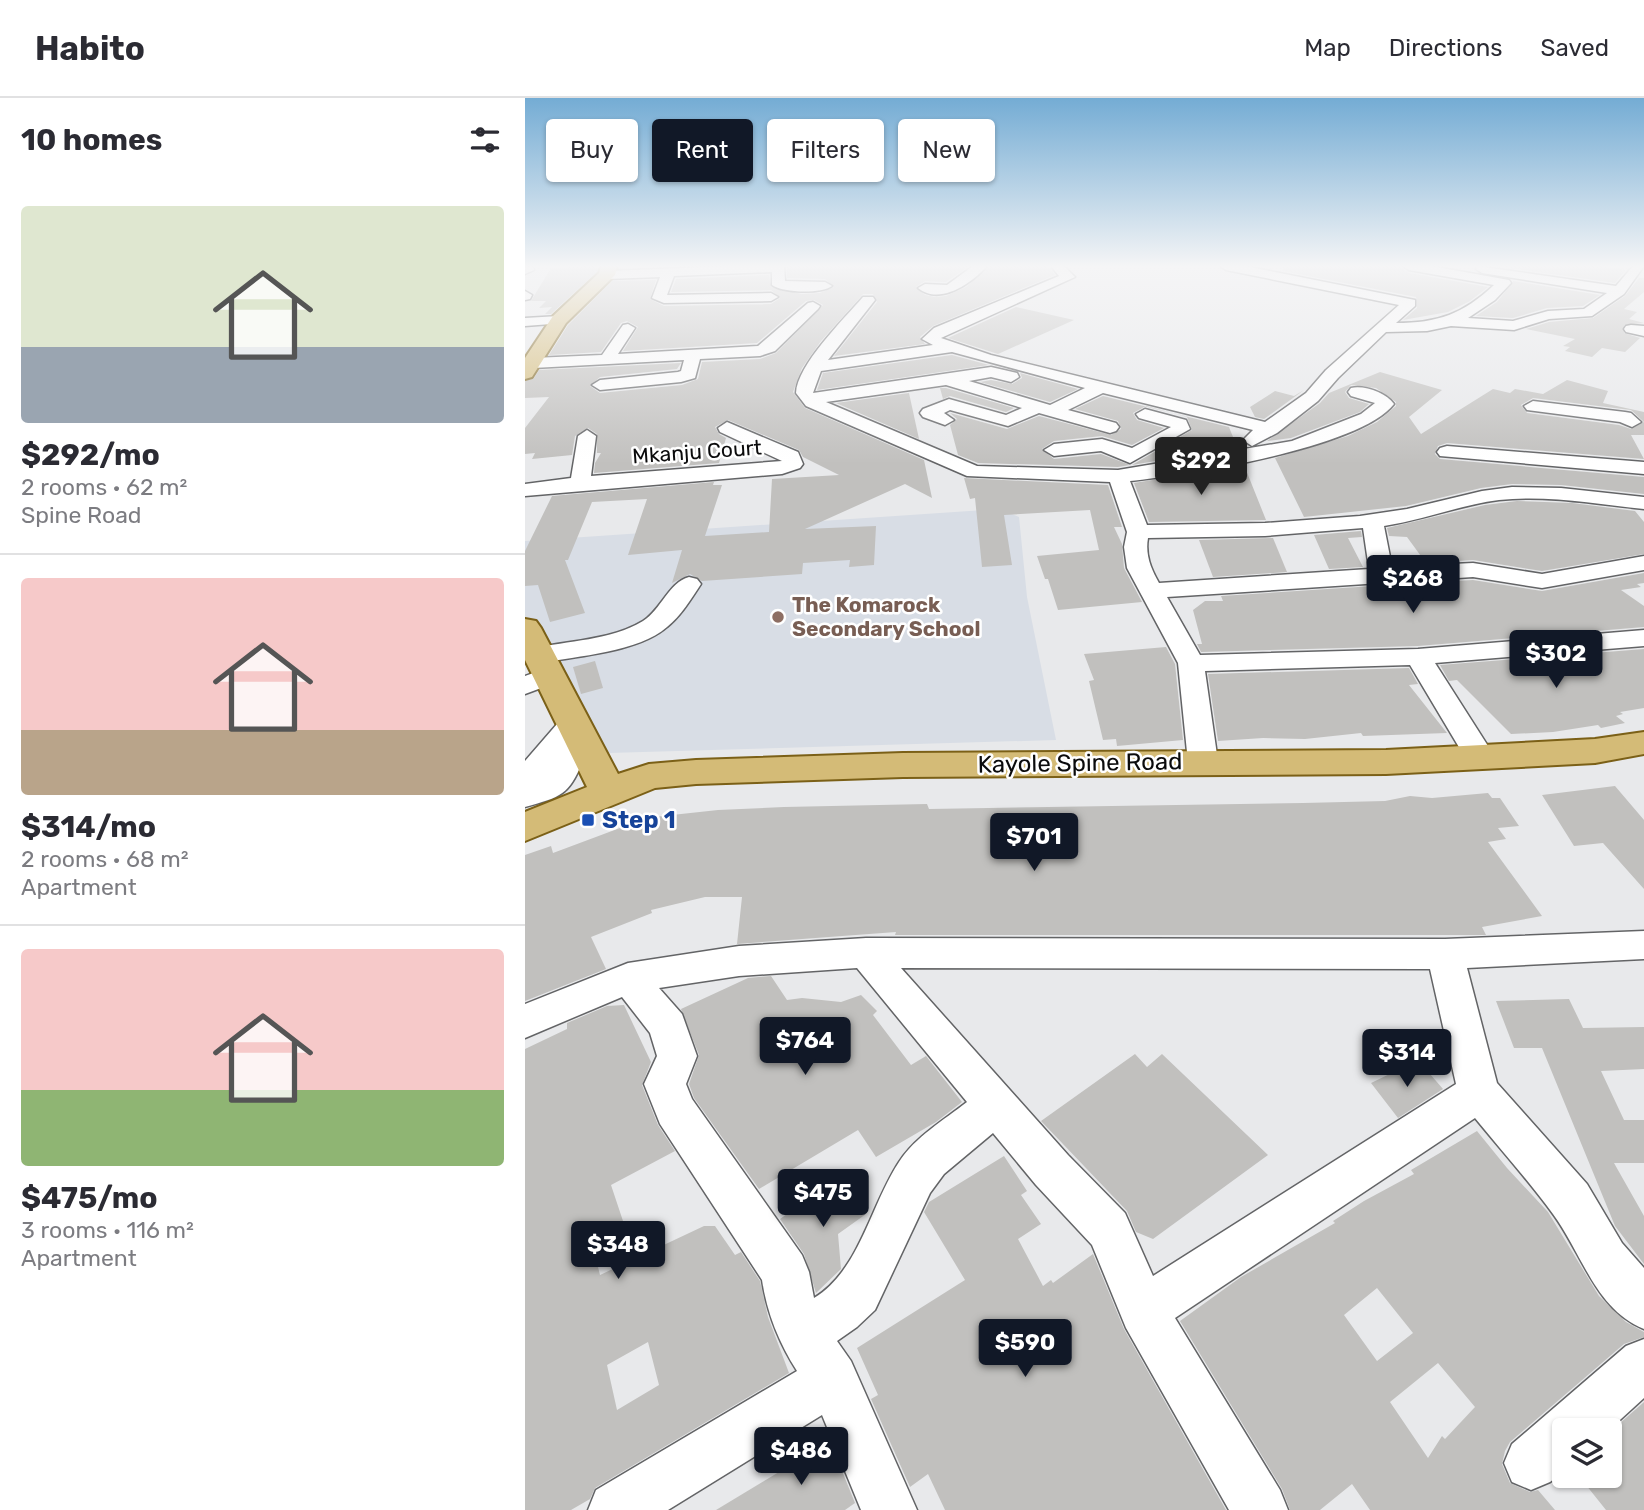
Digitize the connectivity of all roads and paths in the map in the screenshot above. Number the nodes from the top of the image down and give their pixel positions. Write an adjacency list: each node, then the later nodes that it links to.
1 (551, 332): 13 (main road)
2 (625, 332): 12 (street)
3 (784, 332): 10 (street)
4 (844, 332): 9 (street)
5 (938, 332): 7 (street)
6 (1379, 332): 28 (street)
7 (932, 336): 8 (street); 9 (street)
8 (954, 347): 11 (street); 15 (street)
9 (829, 351): 15 (street)
10 (693, 356): 12 (street); 16 (street)
11 (985, 358): 15 (street); 17 (street)
12 (606, 360): 13 (street)
13 (529, 368)
14 (947, 380): 15 (street); 19 (street); 21 (street)
15 (810, 383): 35 (street)
16 (600, 385)
17 (1103, 386): 19 (street); 28 (street)
18 (1357, 392): 33 (street)
19 (1081, 397): 21 (street); 32 (street)
20 (1533, 406): 24 (street)
21 (1044, 409): 23 (street); 25 (street)
22 (945, 420): 23 (street)
23 (1008, 421): 27 (street)
24 (1638, 423): 34 (street)
25 (1110, 427)
26 (727, 428): 36 (street, Mkanju Court)
27 (1028, 429)
28 (1271, 429): 33 (street)
29 (587, 436): 36 (street)
30 (1054, 450): 32 (street)
31 (1447, 452): 34 (street)
32 (1134, 455): 35 (street)
33 (1222, 458): 35 (street)
34 (1642, 468)
35 (1113, 475): 40 (street)
36 (580, 482): 37 (street, Mkanju Court)
37 (525, 490)
38 (1644, 503): 39 (street)
39 (1372, 520): 40 (street); 42 (street)
40 (1138, 533): 44 (street)
41 (1644, 563): 42 (street)
42 (1382, 575): 44 (street)
43 (689, 584): 47 (street)
44 (1150, 591): 48 (street)
45 (1644, 638): 46 (street)
46 (1418, 657): 48 (street); 51 (street)
47 (535, 661): 49 (main road)
48 (1191, 663): 52 (street)
49 (567, 733): 53 (main road); 54 (street)
50 (1644, 743): 51 (main road, Kayole Spine Road)
51 (1480, 757): 52 (main road, Kayole Spine Road)
52 (1202, 762): 53 (main road, Kayole Spine Road)
53 (609, 793): 55 (main road, Kayole Spine Road)
54 (525, 795)
55 (525, 827)
56 (1644, 945): 58 (street)
57 (866, 953): 58 (street); 59 (street); 62 (street)
58 (1445, 954): 61 (street)
59 (628, 978): 60 (street); 65 (street)
60 (525, 1021)
61 (1479, 1092): 63 (street); 64 (street)
62 (995, 1105): 64 (street); 65 (street)
63 (1644, 1305)
64 (1143, 1311): 71 (street)
65 (802, 1334): 67 (street)
66 (1644, 1364): 68 (street)
67 (833, 1379): 69 (street); 70 (street)
68 (1582, 1418)
69 (616, 1510)
70 (889, 1510)
71 (1260, 1510)

